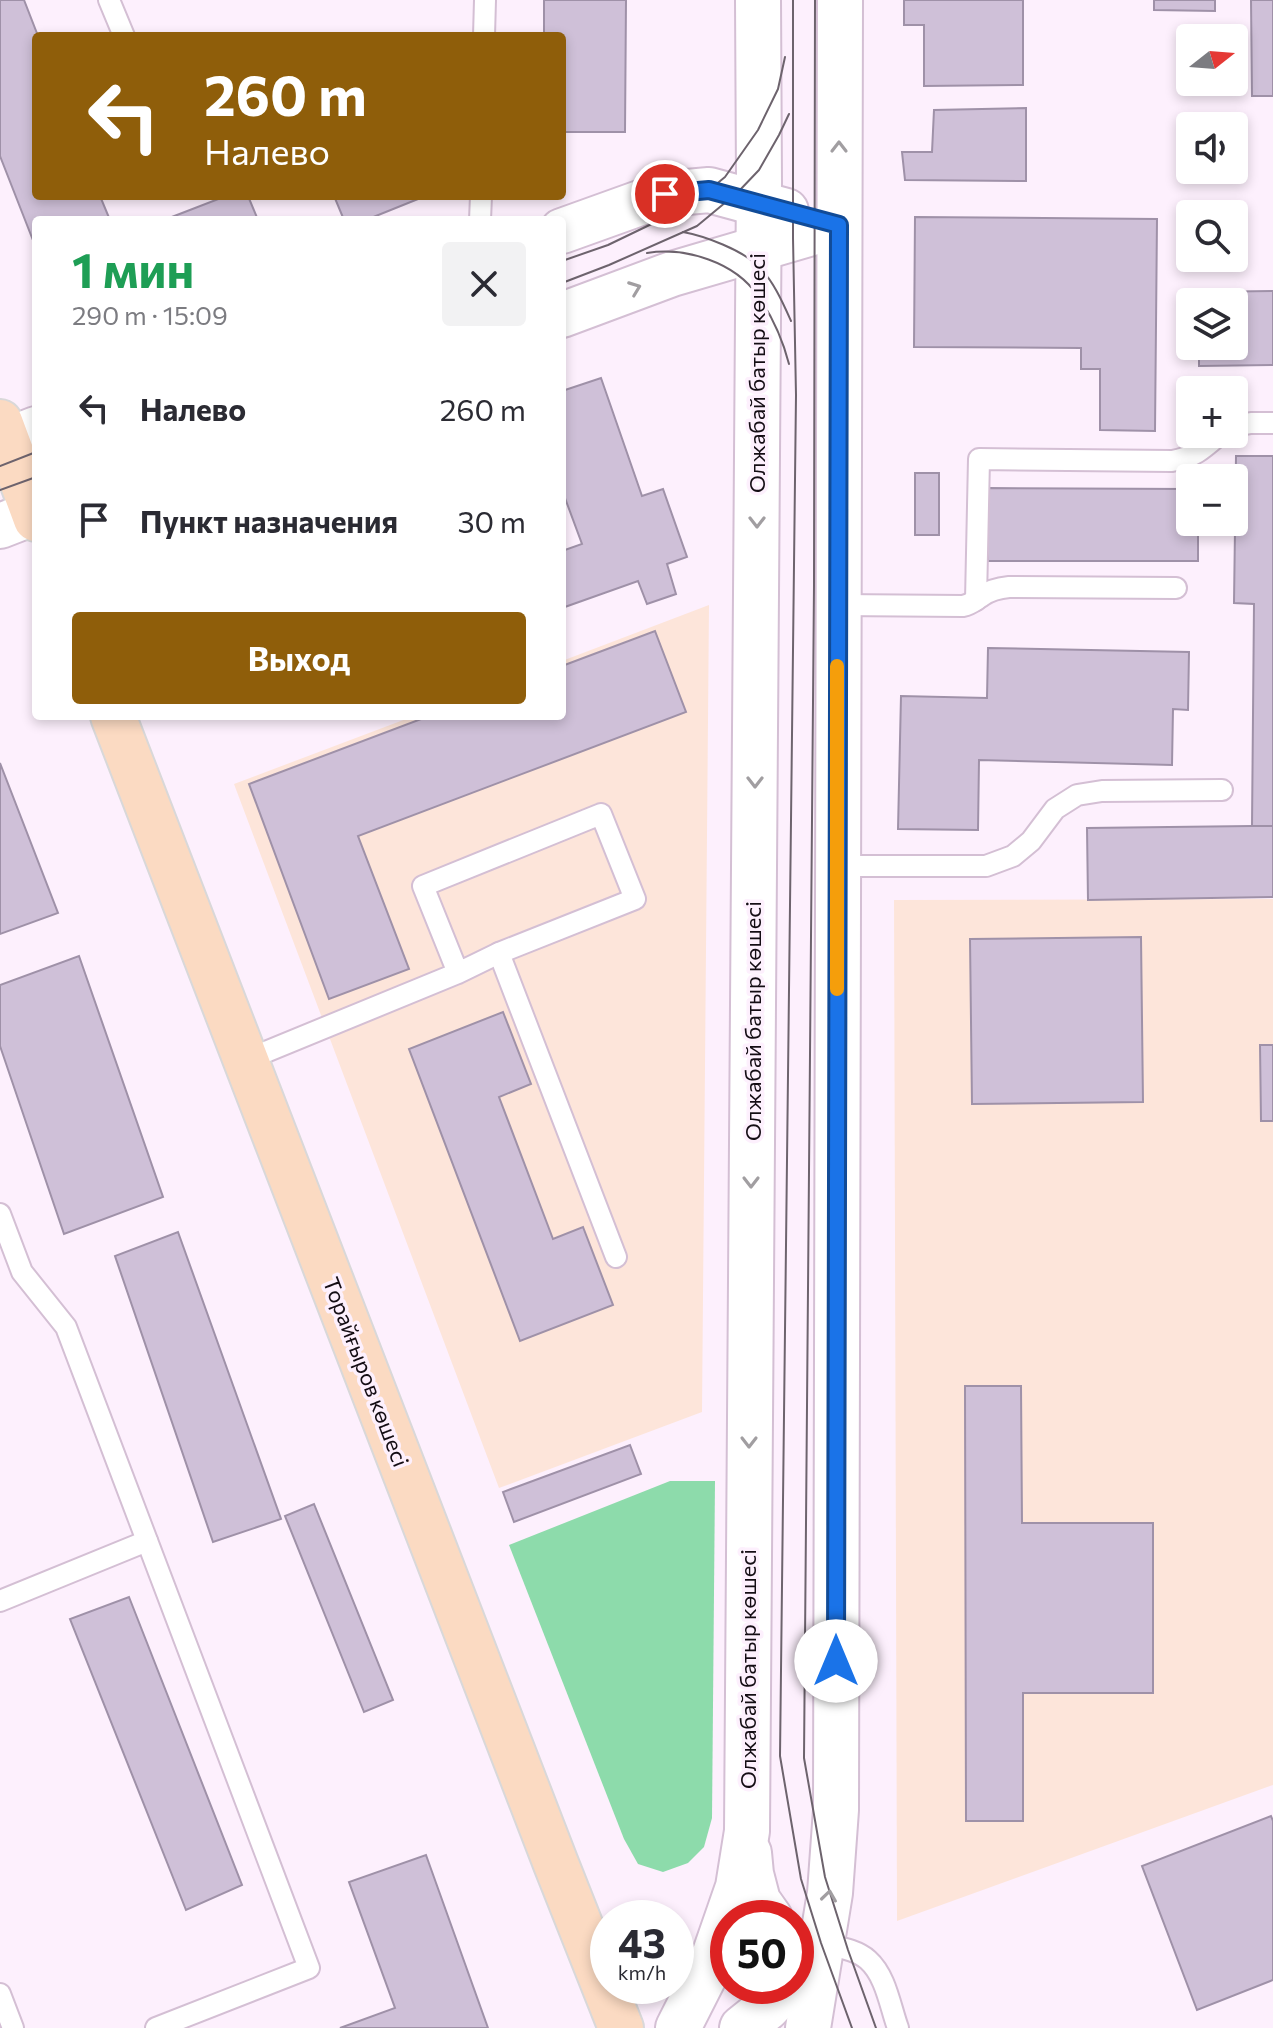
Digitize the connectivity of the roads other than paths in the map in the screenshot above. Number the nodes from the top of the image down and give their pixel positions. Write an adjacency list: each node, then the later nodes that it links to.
1 (109, 0): 5 (lane)
2 (485, 0): 6 (lane)
3 (758, 0): 7 (main road, Олжабай батыр көшесі)
4 (840, 0): 8 (main road, one-way to 4)
5 (122, 32)
6 (484, 32)
7 (759, 203): 8 (main road); 9 (main road); 10 (main road, Олжабай батыр көшесі)
8 (839, 225): 10 (main road); 19 (main road)
9 (566, 230)
10 (758, 248): 11 (main road, one-way to 10); 30 (main road, Олжабай батыр көшесі, one-way to 30)
11 (566, 314)
12 (1273, 423): 13 (lane)
13 (1248, 424)
14 (11, 434): 16 (main road)
15 (1204, 448): 18 (lane)
16 (26, 518)
17 (1176, 588): 18 (lane)
18 (976, 600): 19 (lane)
19 (838, 605): 22 (main road)
20 (115, 720): 25 (main road, Торайғыров көшесі)
21 (1222, 790): 22 (lane)
22 (837, 866): 32 (main road, one-way to 22)
23 (499, 953): 24 (lane); 24 (lane); 27 (lane)
24 (458, 973): 25 (lane)
25 (246, 1060): 39 (main road, Торайғыров көшесі)
26 (0, 1214): 28 (lane)
27 (616, 1257)
28 (147, 1541): 29 (lane); 38 (lane)
29 (0, 1601)
30 (747, 1831): 31 (main road); 40 (main road, Олжабай батыр көшесі)
31 (758, 1900)
32 (814, 1927)
33 (814, 1942): 43 (lane)
34 (0, 1994): 37 (lane)
35 (771, 2004): 41 (main road)
36 (808, 2004): 42 (main road)
37 (13, 2028)
38 (156, 2028)
39 (621, 2028)
40 (678, 2028)
41 (742, 2028)
42 (808, 2028)
43 (898, 2028)

